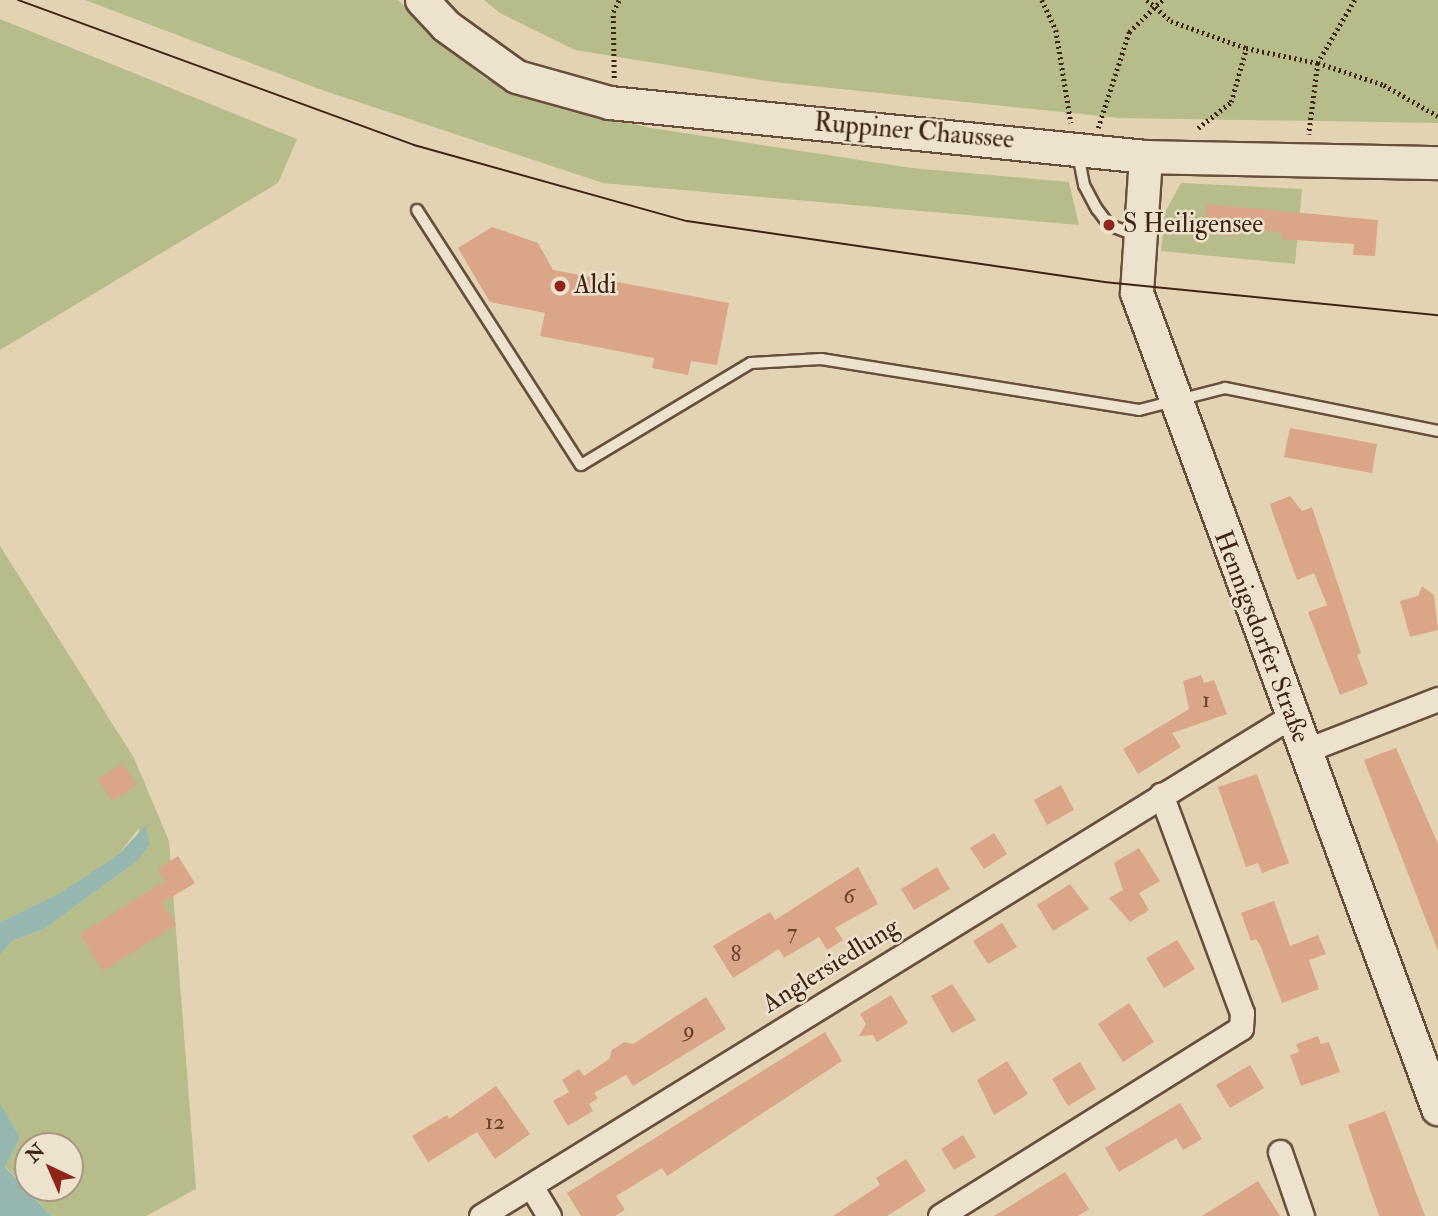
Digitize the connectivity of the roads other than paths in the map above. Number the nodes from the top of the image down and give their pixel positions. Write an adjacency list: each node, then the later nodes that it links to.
1 (422, 0): 2 (main road, Ruppiner Chaussee)
2 (1082, 133): 3 (main road, Ruppiner Chaussee); 6 (lane)
3 (1146, 157): 4 (main road, Ruppiner Chaussee); 6 (main road, Hennigsdorfer Straße)
4 (1438, 163)
5 (418, 210): 7 (lane)
6 (1137, 236): 7 (main road, Hennigsdorfer Straße)
7 (1177, 401): 8 (lane); 10 (main road, Hennigsdorfer Straße)
8 (1438, 431)
9 (1438, 699): 11 (street)
10 (1290, 717): 11 (main road, Hennigsdorfer Straße); 12 (street, Anglersiedlung)
11 (1304, 751): 13 (main road, Hennigsdorfer Straße)
12 (1161, 794): 15 (street, Anglersiedlung); 18 (street)
13 (1438, 1109)
14 (1280, 1152): 19 (street)
15 (531, 1186): 16 (street, Anglersiedlung); 17 (street)
16 (481, 1216)
17 (550, 1216)
18 (940, 1216)
19 (1301, 1216)

